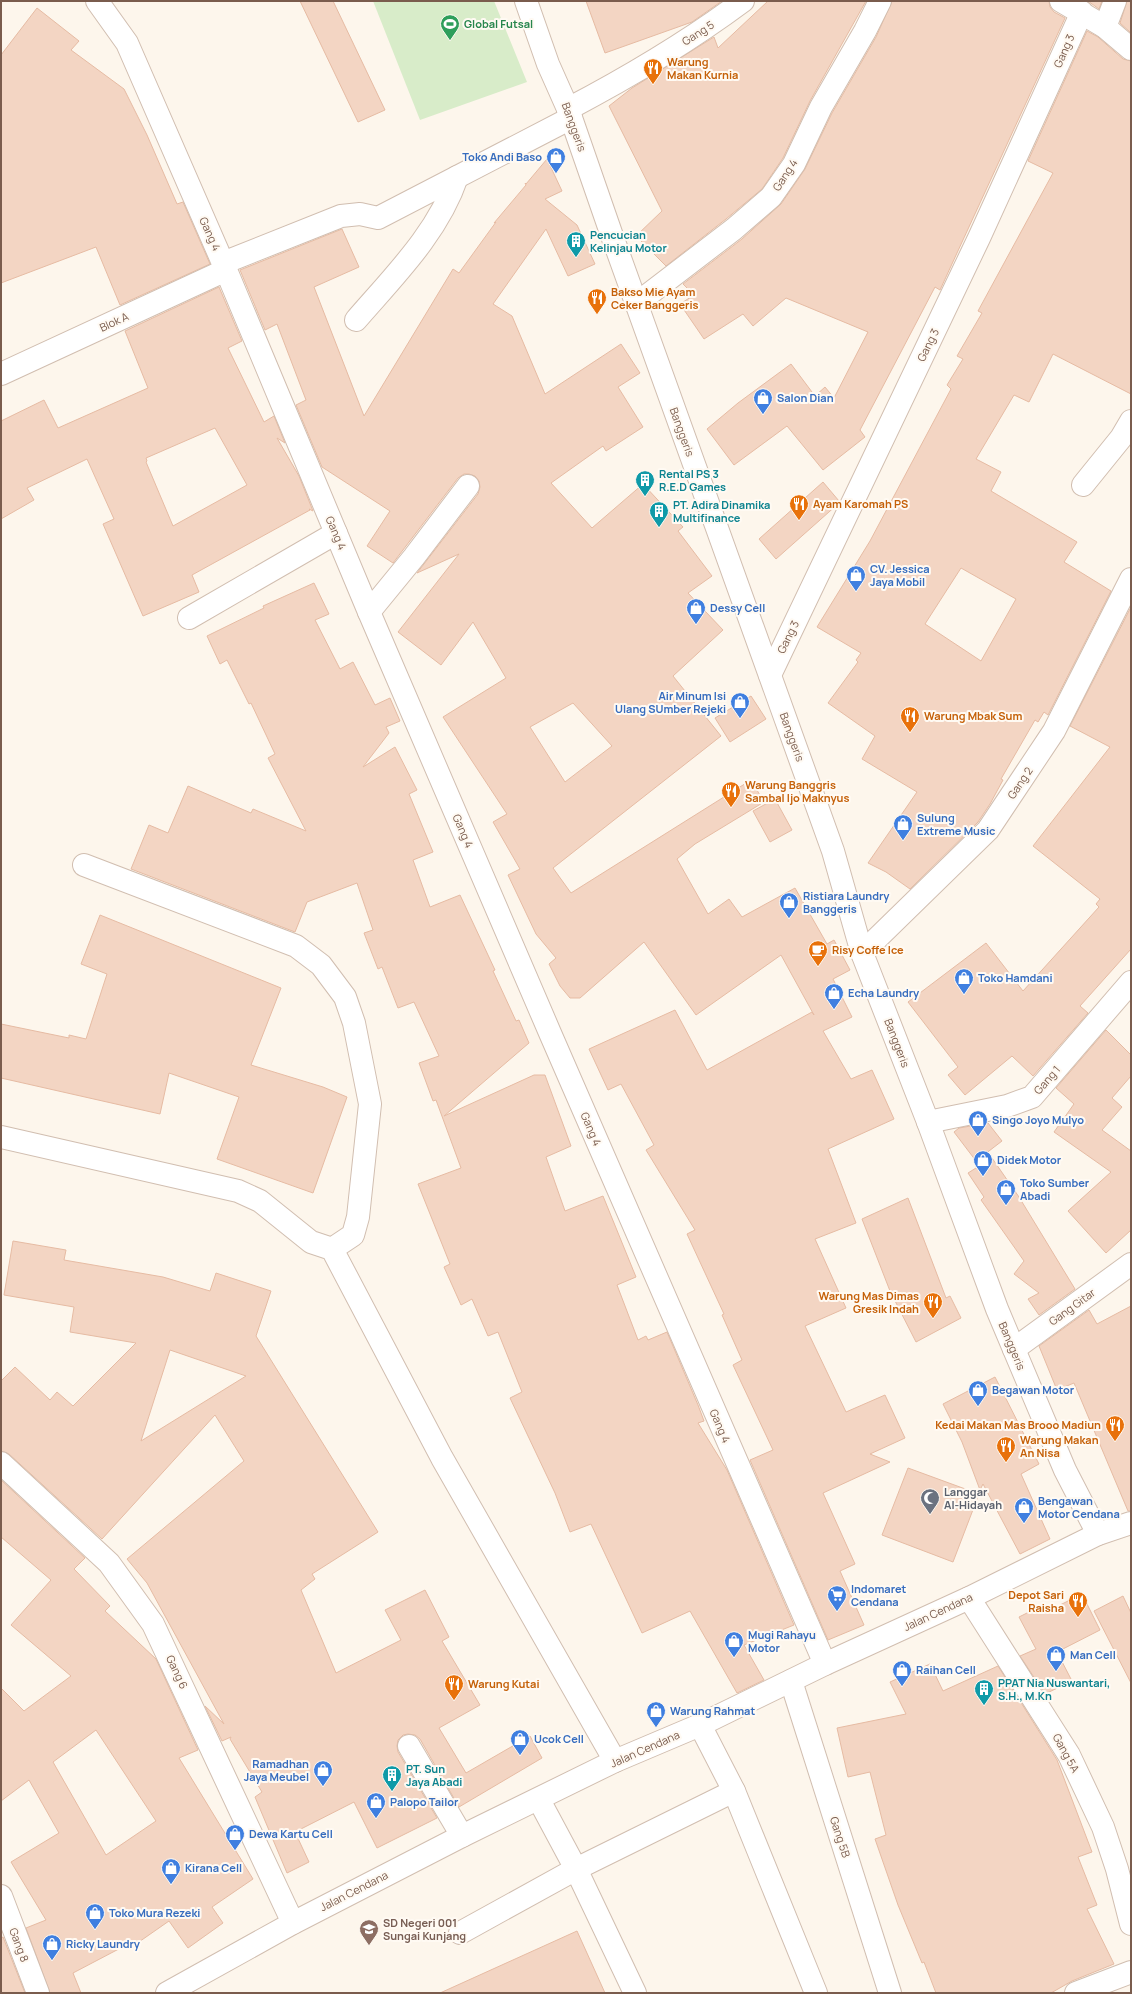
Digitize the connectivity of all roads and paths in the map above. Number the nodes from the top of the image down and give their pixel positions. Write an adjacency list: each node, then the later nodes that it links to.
1 (97, 1): 12 (street, Gang 4)
2 (526, 1): 10 (street, Banggeris)
3 (743, 1): 10 (street, Gang 5)
4 (880, 1): 13 (street, Gang 4)
5 (1061, 1): 7 (street)
6 (1115, 1): 8 (street)
7 (1082, 12): 8 (street); 23 (street, Gang 3)
8 (1105, 27): 9 (street)
9 (1131, 49)
10 (569, 113): 11 (street, Gang 5); 13 (street, Banggeris)
11 (457, 177): 12 (street, Blok A); 14 (street)
12 (224, 266): 15 (street, Blok A); 19 (street, Gang 4)
13 (636, 304): 23 (street, Banggeris)
14 (356, 320)
15 (1, 374)
16 (1131, 422): 17 (street)
17 (1083, 485)
18 (468, 486): 21 (street)
19 (336, 533): 21 (street, Gang 4); 22 (street)
20 (1131, 579): 25 (street, Gang 2)
21 (369, 612): 36 (street, Gang 4)
22 (189, 618)
23 (770, 675): 25 (street, Banggeris)
24 (84, 865): 29 (street)
25 (862, 953): 27 (street, Banggeris)
26 (1126, 995): 27 (street, Gang 1)
27 (928, 1122): 31 (street, Banggeris)
28 (1, 1137): 29 (street)
29 (332, 1249): 40 (street)
30 (1131, 1264): 31 (street, Gang Gitar)
31 (1014, 1349): 34 (street, Banggeris)
32 (1, 1463): 46 (street, Gang 6)
33 (1131, 1523): 34 (street, Jalan Cendana)
34 (1098, 1534): 35 (street, Jalan Cendana)
35 (969, 1598): 36 (street, Jalan Cendana); 47 (street, Gang 5A)
36 (825, 1664): 37 (street, Jalan Cendana)
37 (791, 1681): 38 (street, Jalan Cendana); 54 (street, Gang 5B)
38 (700, 1725): 40 (street, Jalan Cendana); 41 (street)
39 (409, 1746): 43 (street)
40 (615, 1762): 42 (street, Jalan Cendana)
41 (734, 1791): 44 (street); 53 (street)
42 (539, 1800): 43 (street, Jalan Cendana); 44 (street)
43 (462, 1836): 46 (street, Jalan Cendana)
44 (576, 1869): 48 (street); 52 (street)
45 (1, 1896): 50 (street, Gang 8)
46 (293, 1923): 51 (street, Jalan Cendana)
47 (1131, 1924)
48 (460, 1933)
49 (1131, 1972): 55 (street)
50 (38, 1993)
51 (167, 1993)
52 (635, 1993)
53 (816, 1993)
54 (890, 1993)
55 (1076, 1993)

